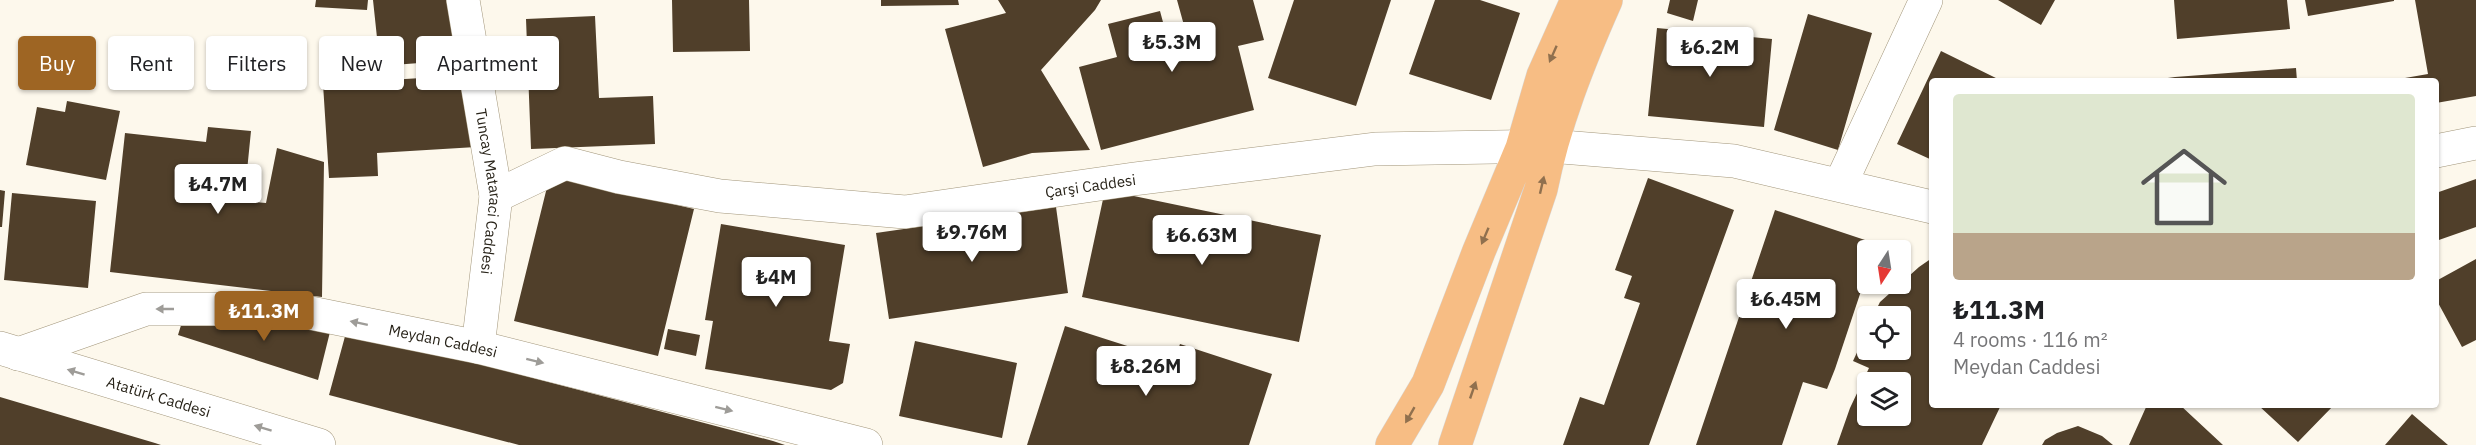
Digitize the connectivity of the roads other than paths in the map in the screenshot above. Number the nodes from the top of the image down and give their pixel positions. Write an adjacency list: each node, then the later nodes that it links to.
1 (463, 0): 9 (street, Tuncay Mataraci Caddesi)
2 (1577, 0): 6 (main road, one-way to 6)
3 (1606, 0): 6 (main road)
4 (1926, 0): 8 (street)
5 (2476, 143): 7 (street)
6 (1536, 147): 8 (street, Çarşi Caddesi); 9 (street, Çarşi Caddesi); 15 (main road, one-way to 15); 16 (main road, one-way to 6)
7 (2439, 149)
8 (1840, 185): 10 (street, Çarşi Caddesi)
9 (496, 196): 11 (street, Tuncay Mataraci Caddesi)
10 (1929, 206)
11 (478, 347): 12 (street, Meydan Caddesi, one-way to 12); 14 (street, Meydan Caddesi, one-way to 14)
12 (9, 351): 13 (street, Atatürk Caddesi, one-way to 12)
13 (319, 445)
14 (866, 445)
15 (1392, 445)
16 (1455, 445)

